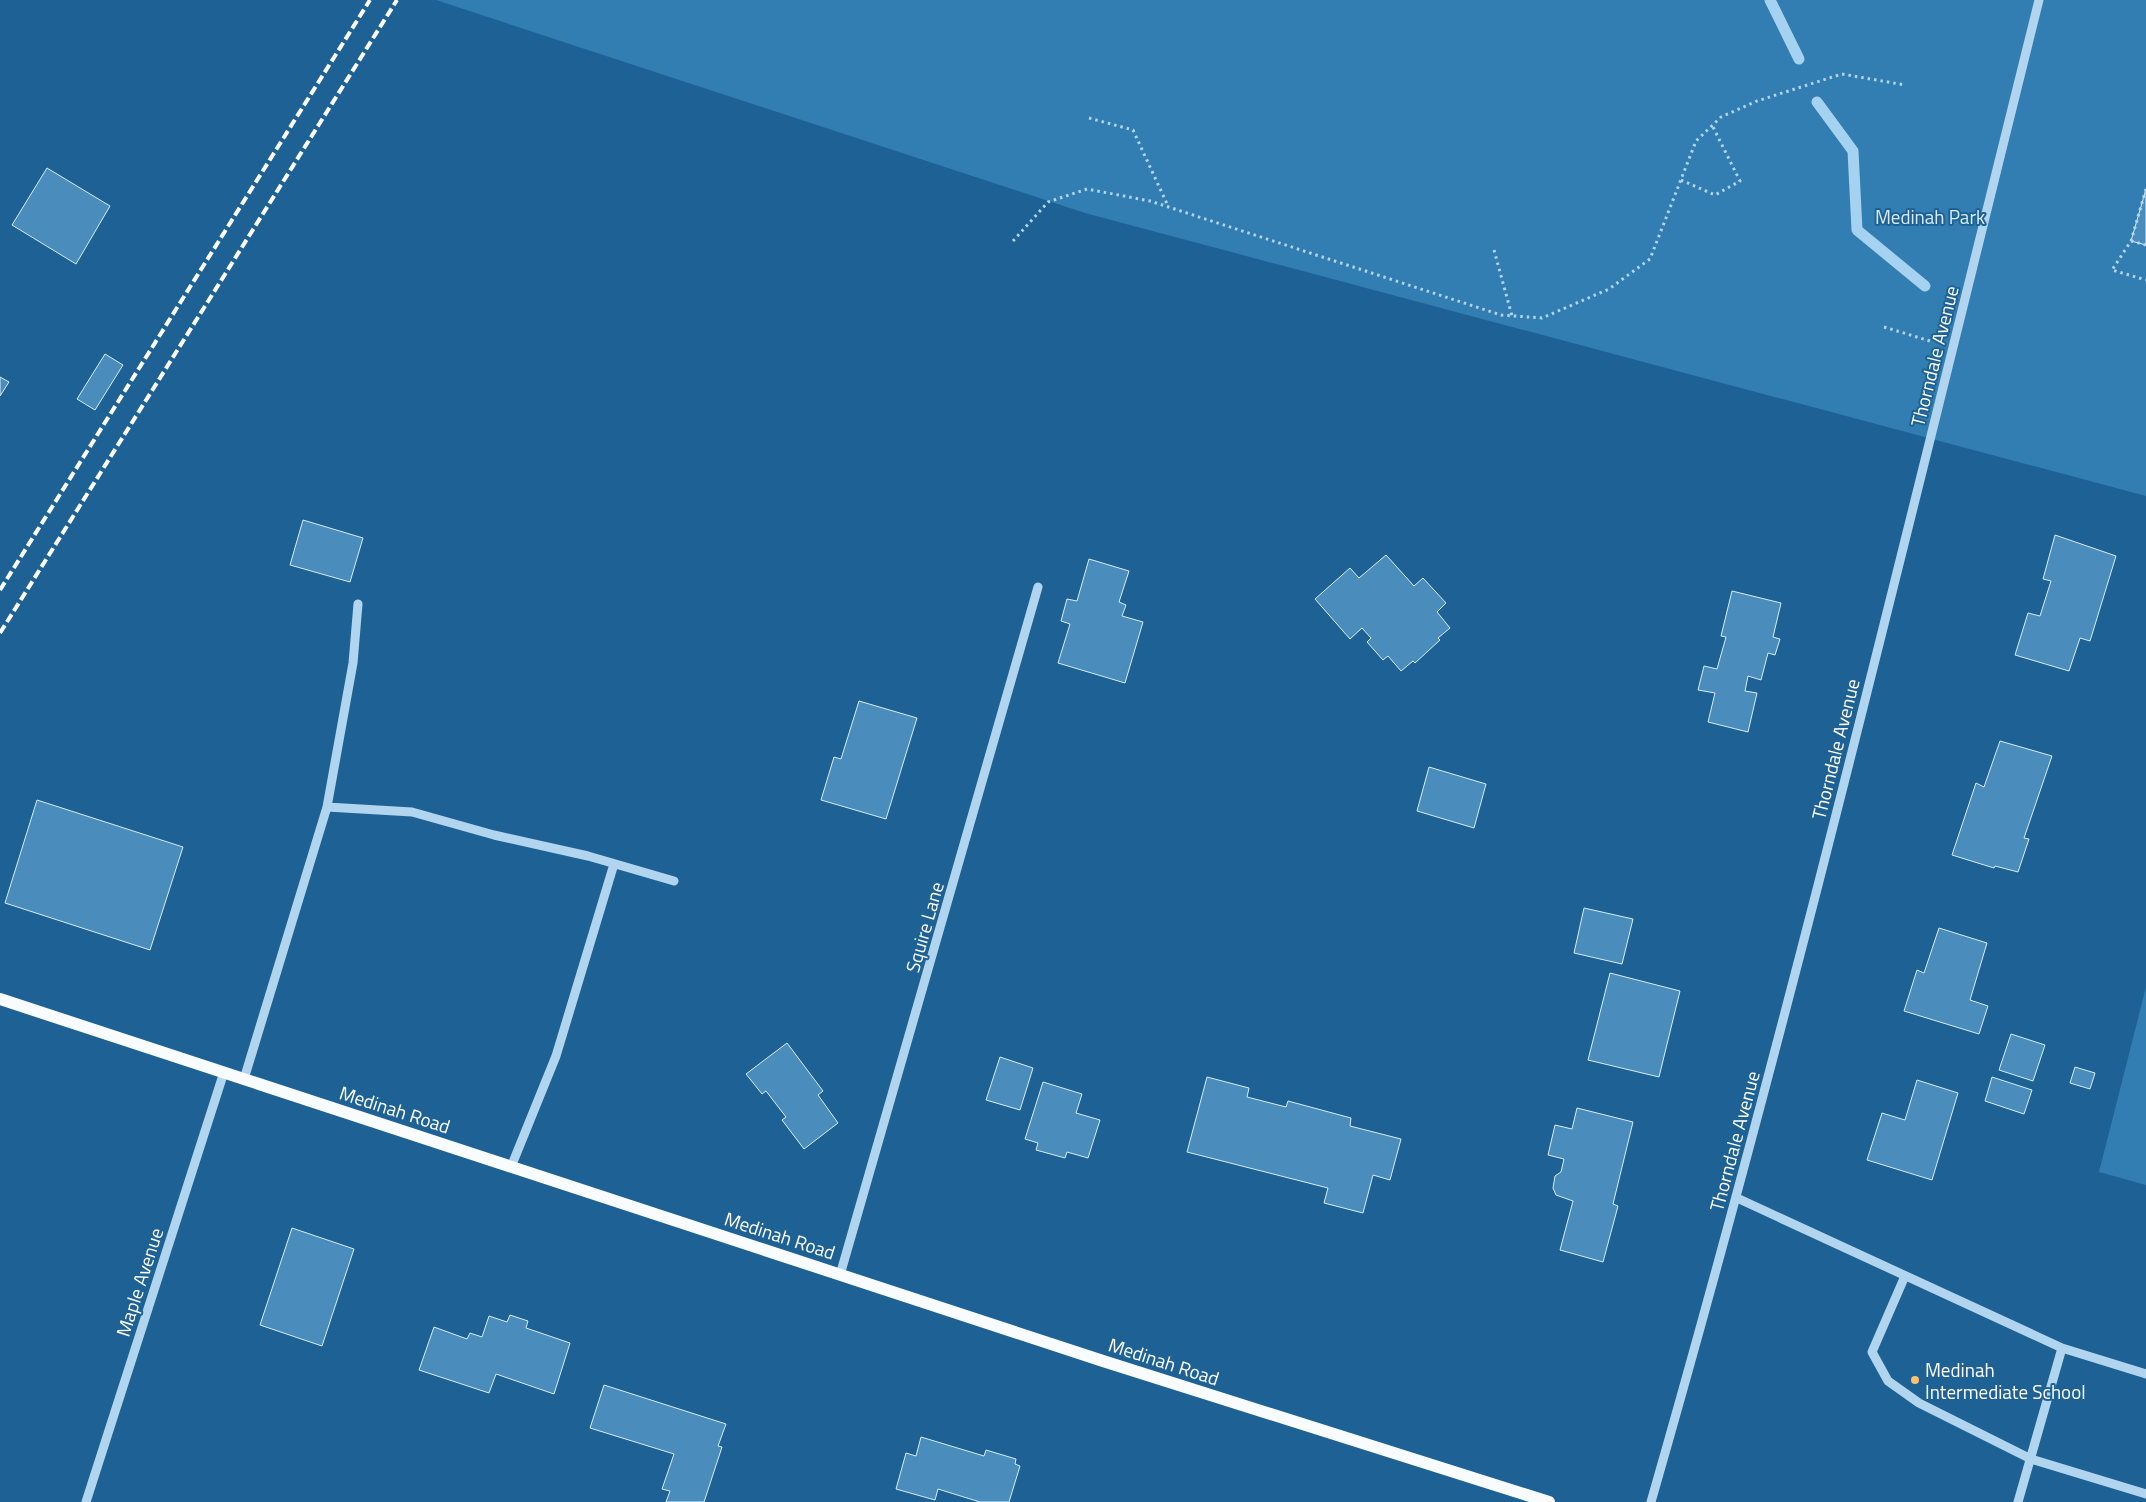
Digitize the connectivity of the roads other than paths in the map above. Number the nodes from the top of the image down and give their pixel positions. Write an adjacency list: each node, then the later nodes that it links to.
1 (2039, 0): 11 (street, Thorndale Avenue)
2 (1038, 587): 12 (street, Squire Lane)
3 (358, 604): 4 (street)
4 (327, 807): 5 (street); 9 (street)
5 (614, 864): 6 (street); 10 (street)
6 (674, 881)
7 (0, 999): 8 (main road, Medinah Road)
8 (224, 1072): 9 (main road, Medinah Road); 18 (street, Maple Avenue)
9 (244, 1079): 10 (main road, Medinah Road)
10 (511, 1167): 12 (main road, Medinah Road)
11 (1737, 1198): 13 (street); 20 (street, Thorndale Avenue)
12 (840, 1275): 19 (main road, Medinah Road)
13 (1906, 1276): 14 (street); 16 (street)
14 (2062, 1348): 15 (street); 16 (street)
15 (2146, 1374)
16 (2031, 1459): 17 (street); 21 (street)
17 (2146, 1494)
18 (86, 1502)
19 (1549, 1502)
20 (1651, 1502)
21 (2018, 1502)

